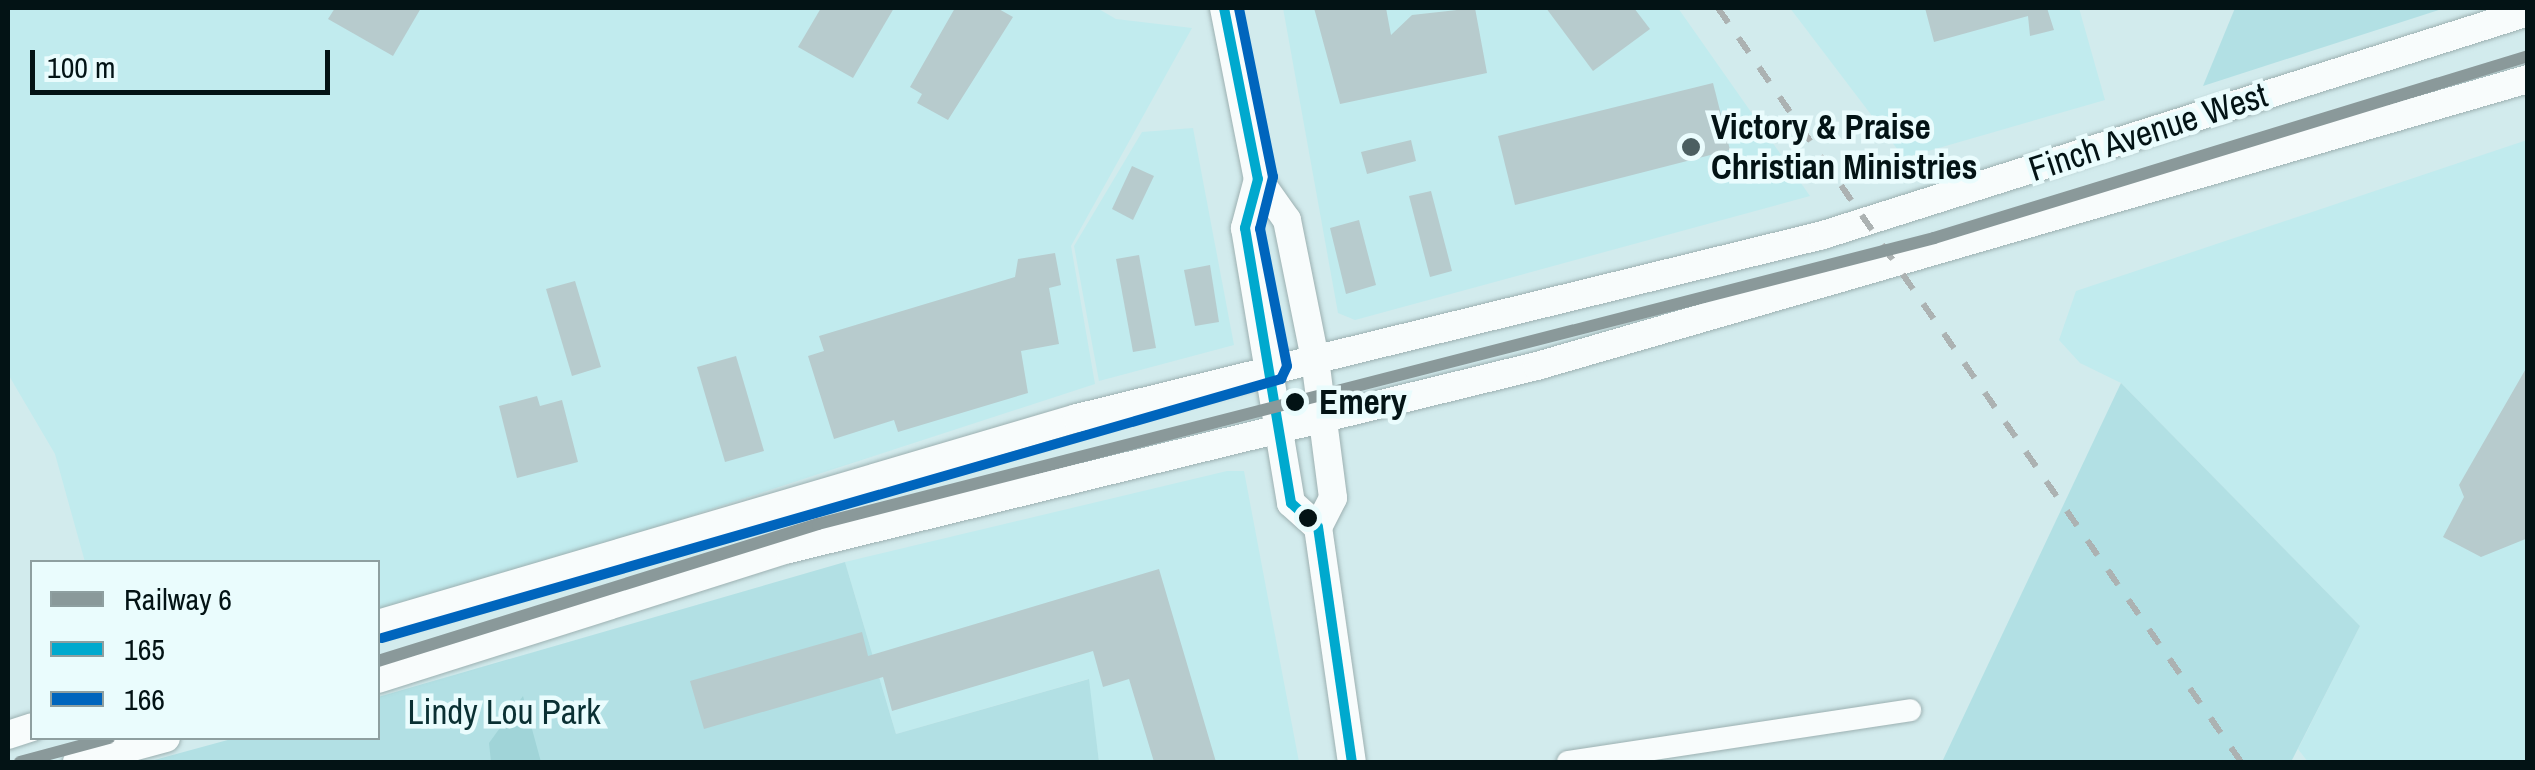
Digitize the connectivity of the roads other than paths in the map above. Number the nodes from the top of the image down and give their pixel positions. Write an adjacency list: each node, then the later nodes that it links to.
1 (1224, 8): 4 (main road)
2 (2528, 12): 5 (main road, Finch Avenue West)
3 (2528, 78): 7 (main road, Finch Avenue West)
4 (1258, 179): 5 (main road); 6 (main road)
5 (1315, 359): 6 (main road, Finch Avenue West); 7 (main road)
6 (1272, 367): 8 (main road); 10 (main road, Finch Avenue West)
7 (1322, 420): 8 (main road, Finch Avenue West); 9 (main road)
8 (1281, 426): 9 (main road); 11 (main road, Finch Avenue West)
9 (1318, 527): 16 (main road)
10 (380, 623)
11 (380, 677)
12 (1910, 710): 14 (street)
13 (158, 740): 15 (main road)
14 (1614, 759): 17 (street)
15 (76, 762)
16 (1352, 762)
17 (1568, 762)

